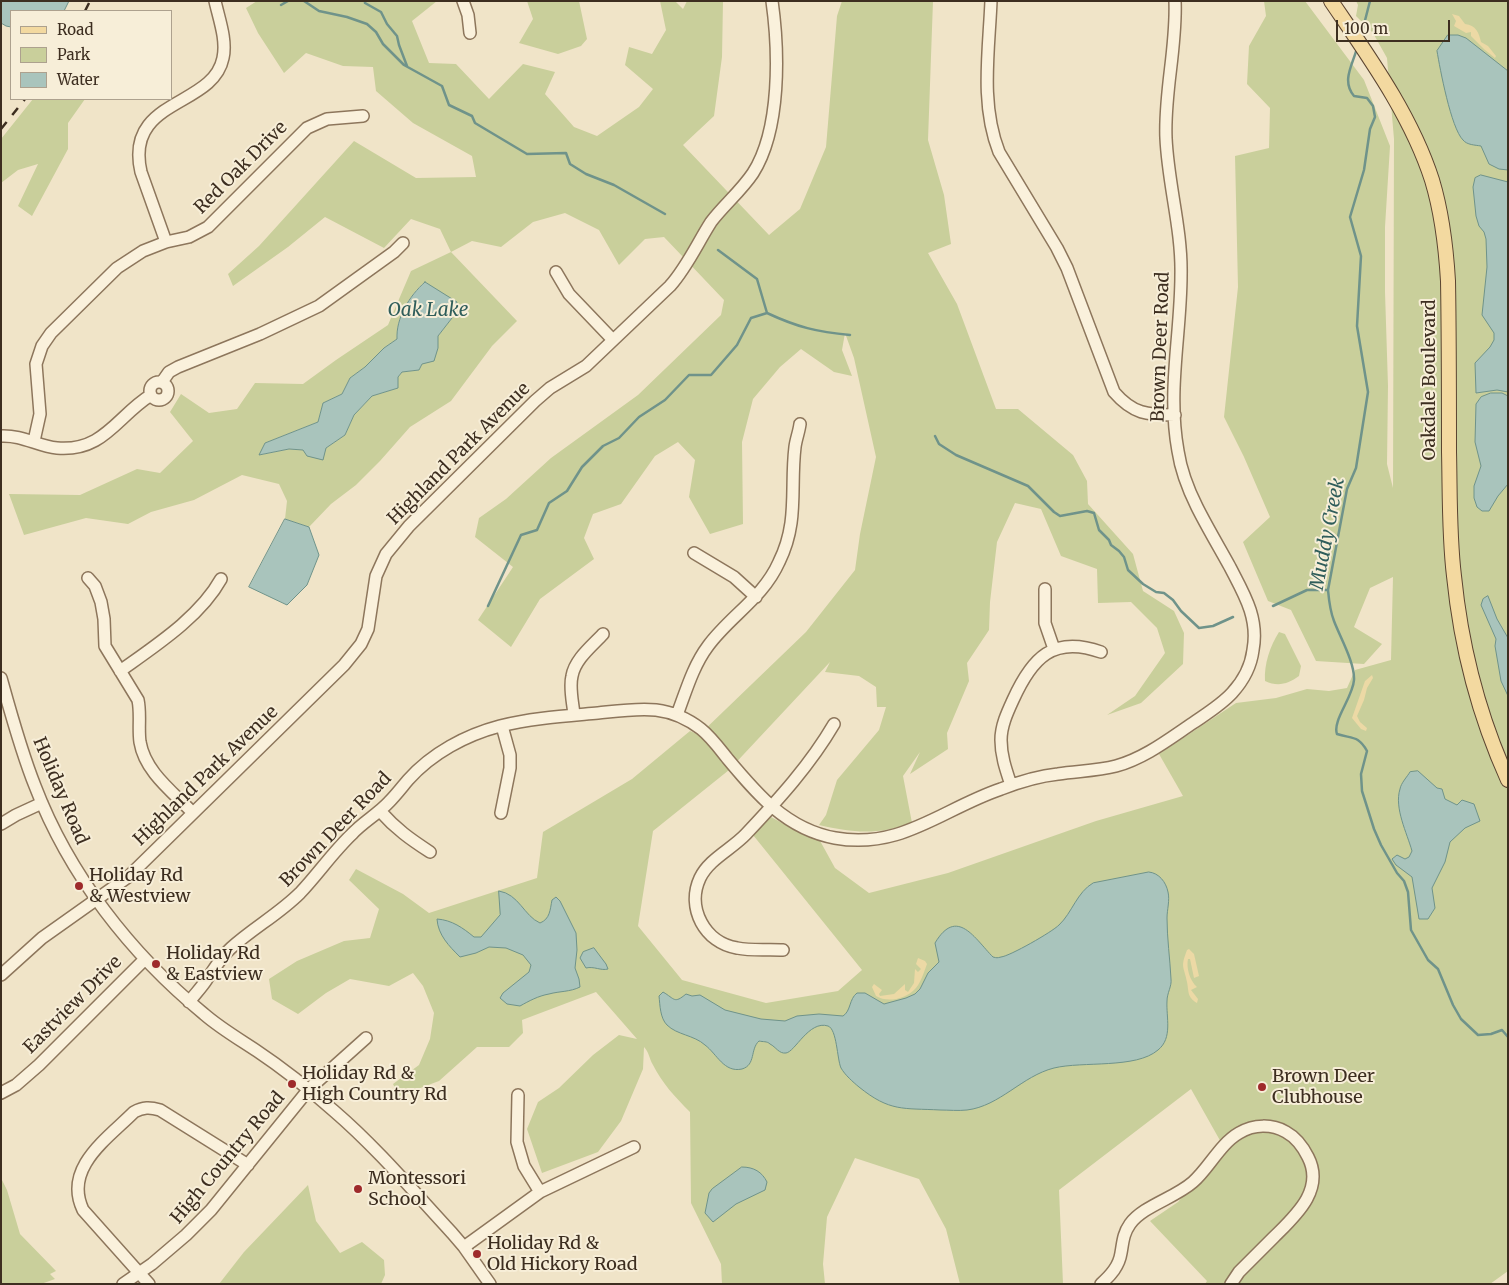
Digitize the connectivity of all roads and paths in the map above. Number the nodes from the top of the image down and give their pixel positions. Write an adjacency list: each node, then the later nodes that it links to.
1 (215, 1): 9 (street)
2 (463, 1): 7 (street)
3 (772, 1): 12 (street, Highland Park Avenue)
4 (991, 1): 13 (street)
5 (1175, 1): 13 (street, Brown Deer Road)
6 (1331, 1): 31 (main road, Oakdale Boulevard)
7 (470, 33)
8 (363, 116): 9 (street, Red Oak Drive)
9 (166, 242): 16 (street, Red Oak Drive)
10 (403, 242): 16 (street)
11 (556, 272): 12 (street)
12 (613, 340): 36 (street, Highland Park Avenue)
13 (1175, 415): 32 (street, Brown Deer Road)
14 (800, 424): 21 (street)
15 (1, 436): 16 (street)
16 (34, 441)
17 (694, 553): 21 (street)
18 (88, 578): 25 (street)
19 (221, 579): 25 (street)
20 (1045, 589): 23 (street)
21 (756, 597): 27 (street)
22 (602, 634): 28 (street)
23 (1054, 649): 24 (street); 32 (street)
24 (1101, 652)
25 (120, 671): 36 (street)
26 (1, 678): 33 (street, Holiday Road)
27 (677, 715): 28 (street, Brown Deer Road); 34 (street, Brown Deer Road)
28 (574, 716): 30 (street, Brown Deer Road)
29 (834, 724): 34 (street)
30 (502, 726): 35 (street, Brown Deer Road); 37 (street)
31 (1508, 780)
32 (1011, 785): 34 (street, Brown Deer Road)
33 (42, 803): 38 (street); 40 (street, Holiday Road)
34 (770, 807): 41 (street)
35 (380, 811): 39 (street); 44 (street, Brown Deer Road)
36 (193, 813): 40 (street, Highland Park Avenue)
37 (501, 813)
38 (1, 824)
39 (430, 852)
40 (96, 899): 42 (street, Holiday Road); 43 (street, Highland Park Avenue)
41 (783, 950)
42 (145, 959): 44 (street, Holiday Road); 47 (street, Eastview Drive)
43 (1, 975)
44 (189, 1002): 46 (street, Holiday Road)
45 (366, 1038): 46 (street, High Country Road)
46 (309, 1089): 50 (street, High Country Road); 52 (street, Holiday Road)
47 (1, 1093)
48 (518, 1096): 51 (street)
49 (634, 1147): 51 (street)
50 (248, 1165): 53 (street, High Country Road); 53 (street)
51 (540, 1192): 52 (street)
52 (464, 1247): 56 (street, Holiday Road)
53 (139, 1273): 54 (street, High Country Road); 55 (street)
54 (123, 1284)
55 (149, 1284)
56 (490, 1284)
57 (1101, 1284): 58 (street)
58 (1231, 1284)

